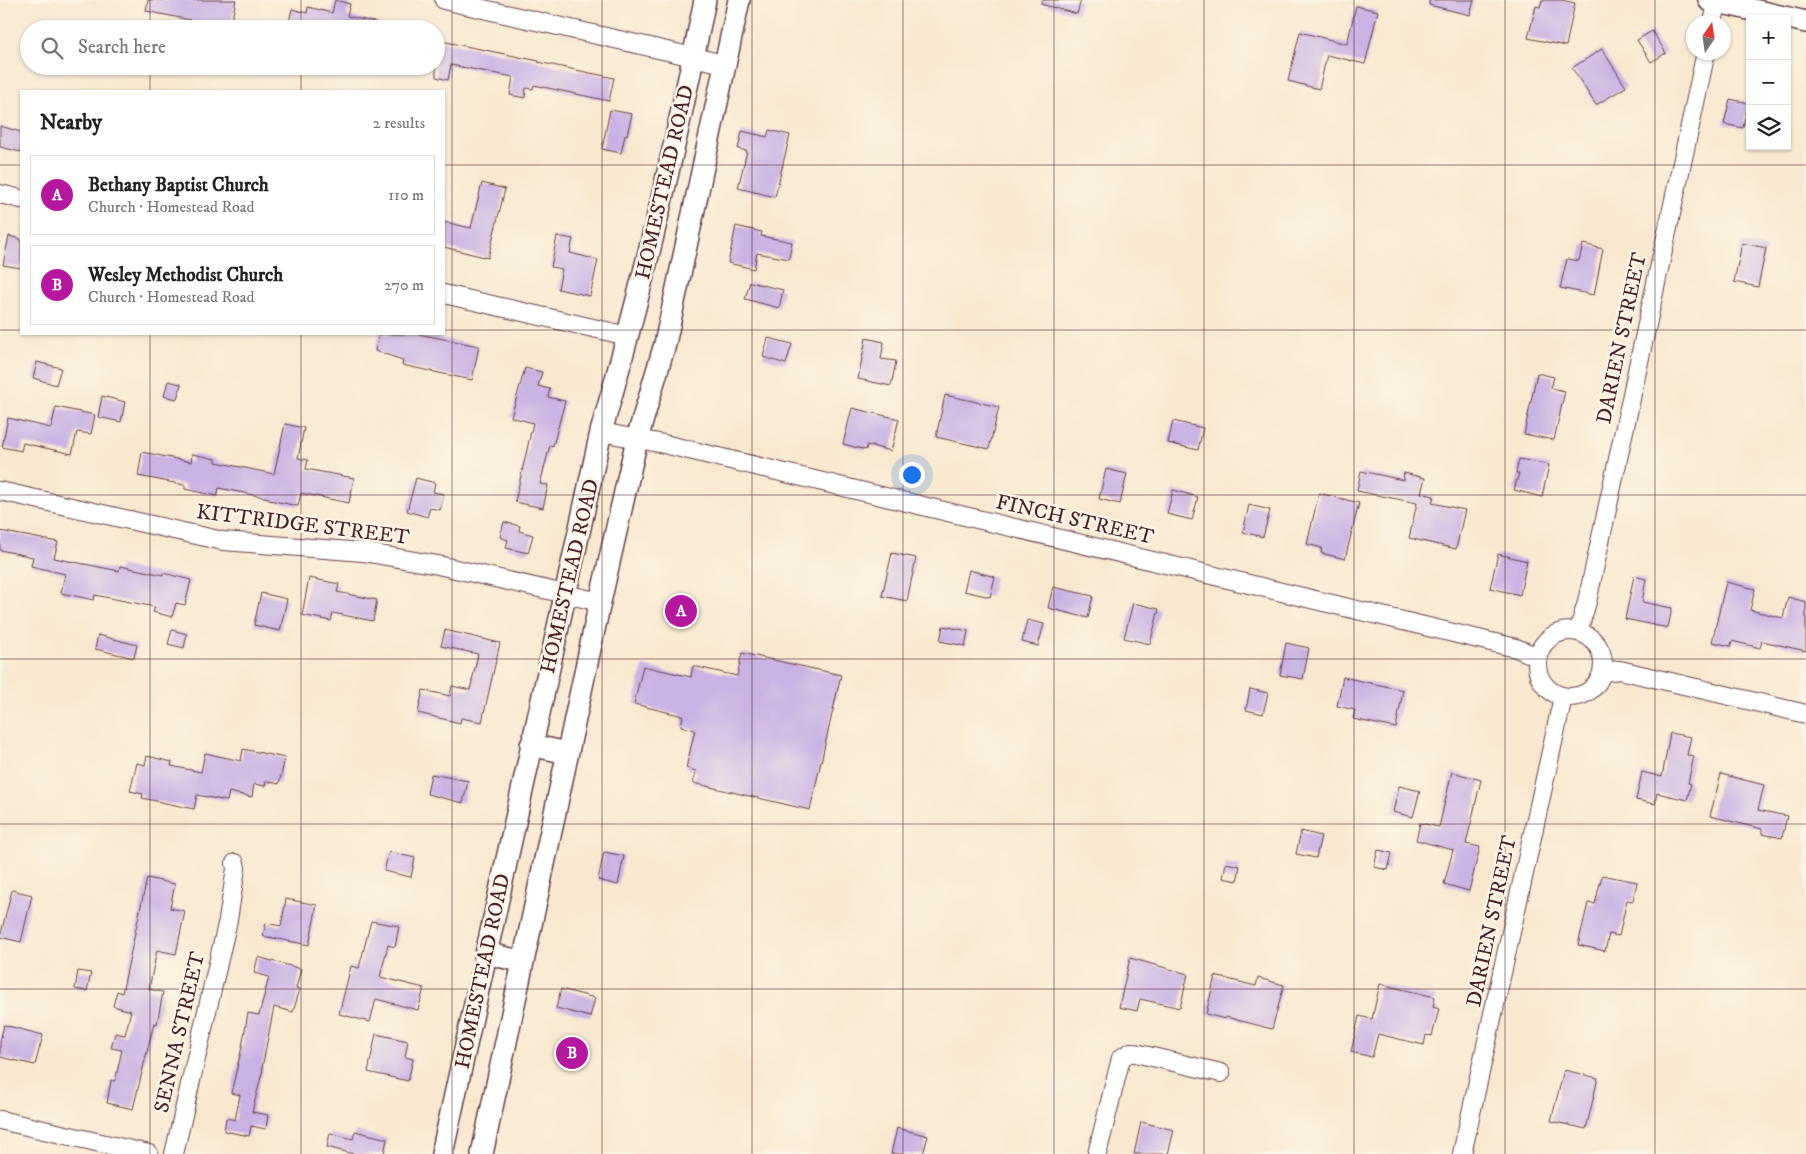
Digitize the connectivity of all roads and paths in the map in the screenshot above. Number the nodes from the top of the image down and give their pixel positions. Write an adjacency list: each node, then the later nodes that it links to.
1 (444, 0): 6 (street)
2 (705, 0): 6 (main road, HOMESTEAD ROAD)
3 (739, 0): 8 (main road, HOMESTEAD ROAD)
4 (1714, 6): 5 (main road)
5 (1806, 22)
6 (694, 57): 8 (street); 12 (main road, HOMESTEAD ROAD)
7 (1704, 60): 18 (street, DARIEN STREET)
8 (724, 64): 14 (main road, HOMESTEAD ROAD)
9 (0, 194): 10 (street)
10 (20, 199)
11 (445, 294): 12 (street)
12 (628, 336): 13 (main road, HOMESTEAD ROAD)
13 (601, 432): 14 (street, FINCH STREET); 16 (main road, HOMESTEAD ROAD)
14 (637, 439): 17 (main road, HOMESTEAD ROAD); 19 (street, FINCH STREET)
15 (0, 491): 16 (street, KITTRIDGE STREET)
16 (565, 594): 17 (street, KITTRIDGE STREET); 23 (main road, HOMESTEAD ROAD)
17 (600, 602): 24 (main road, HOMESTEAD ROAD)
18 (1578, 632): 19 (street); 20 (street)
19 (1538, 657): 21 (street)
20 (1603, 672): 21 (street); 22 (street)
21 (1563, 697): 35 (street, DARIEN STREET)
22 (1806, 714)
23 (531, 745): 24 (main road); 26 (main road, HOMESTEAD ROAD)
24 (567, 753): 27 (main road, HOMESTEAD ROAD)
25 (235, 863): 31 (street, SENNA STREET)
26 (486, 953): 27 (main road); 32 (main road, HOMESTEAD ROAD)
27 (523, 962): 33 (main road, HOMESTEAD ROAD)
28 (1221, 1073): 34 (street)
29 (0, 1120): 30 (street)
30 (149, 1154)
31 (174, 1154)
32 (442, 1154)
33 (482, 1154)
34 (1097, 1154)
35 (1462, 1154)

